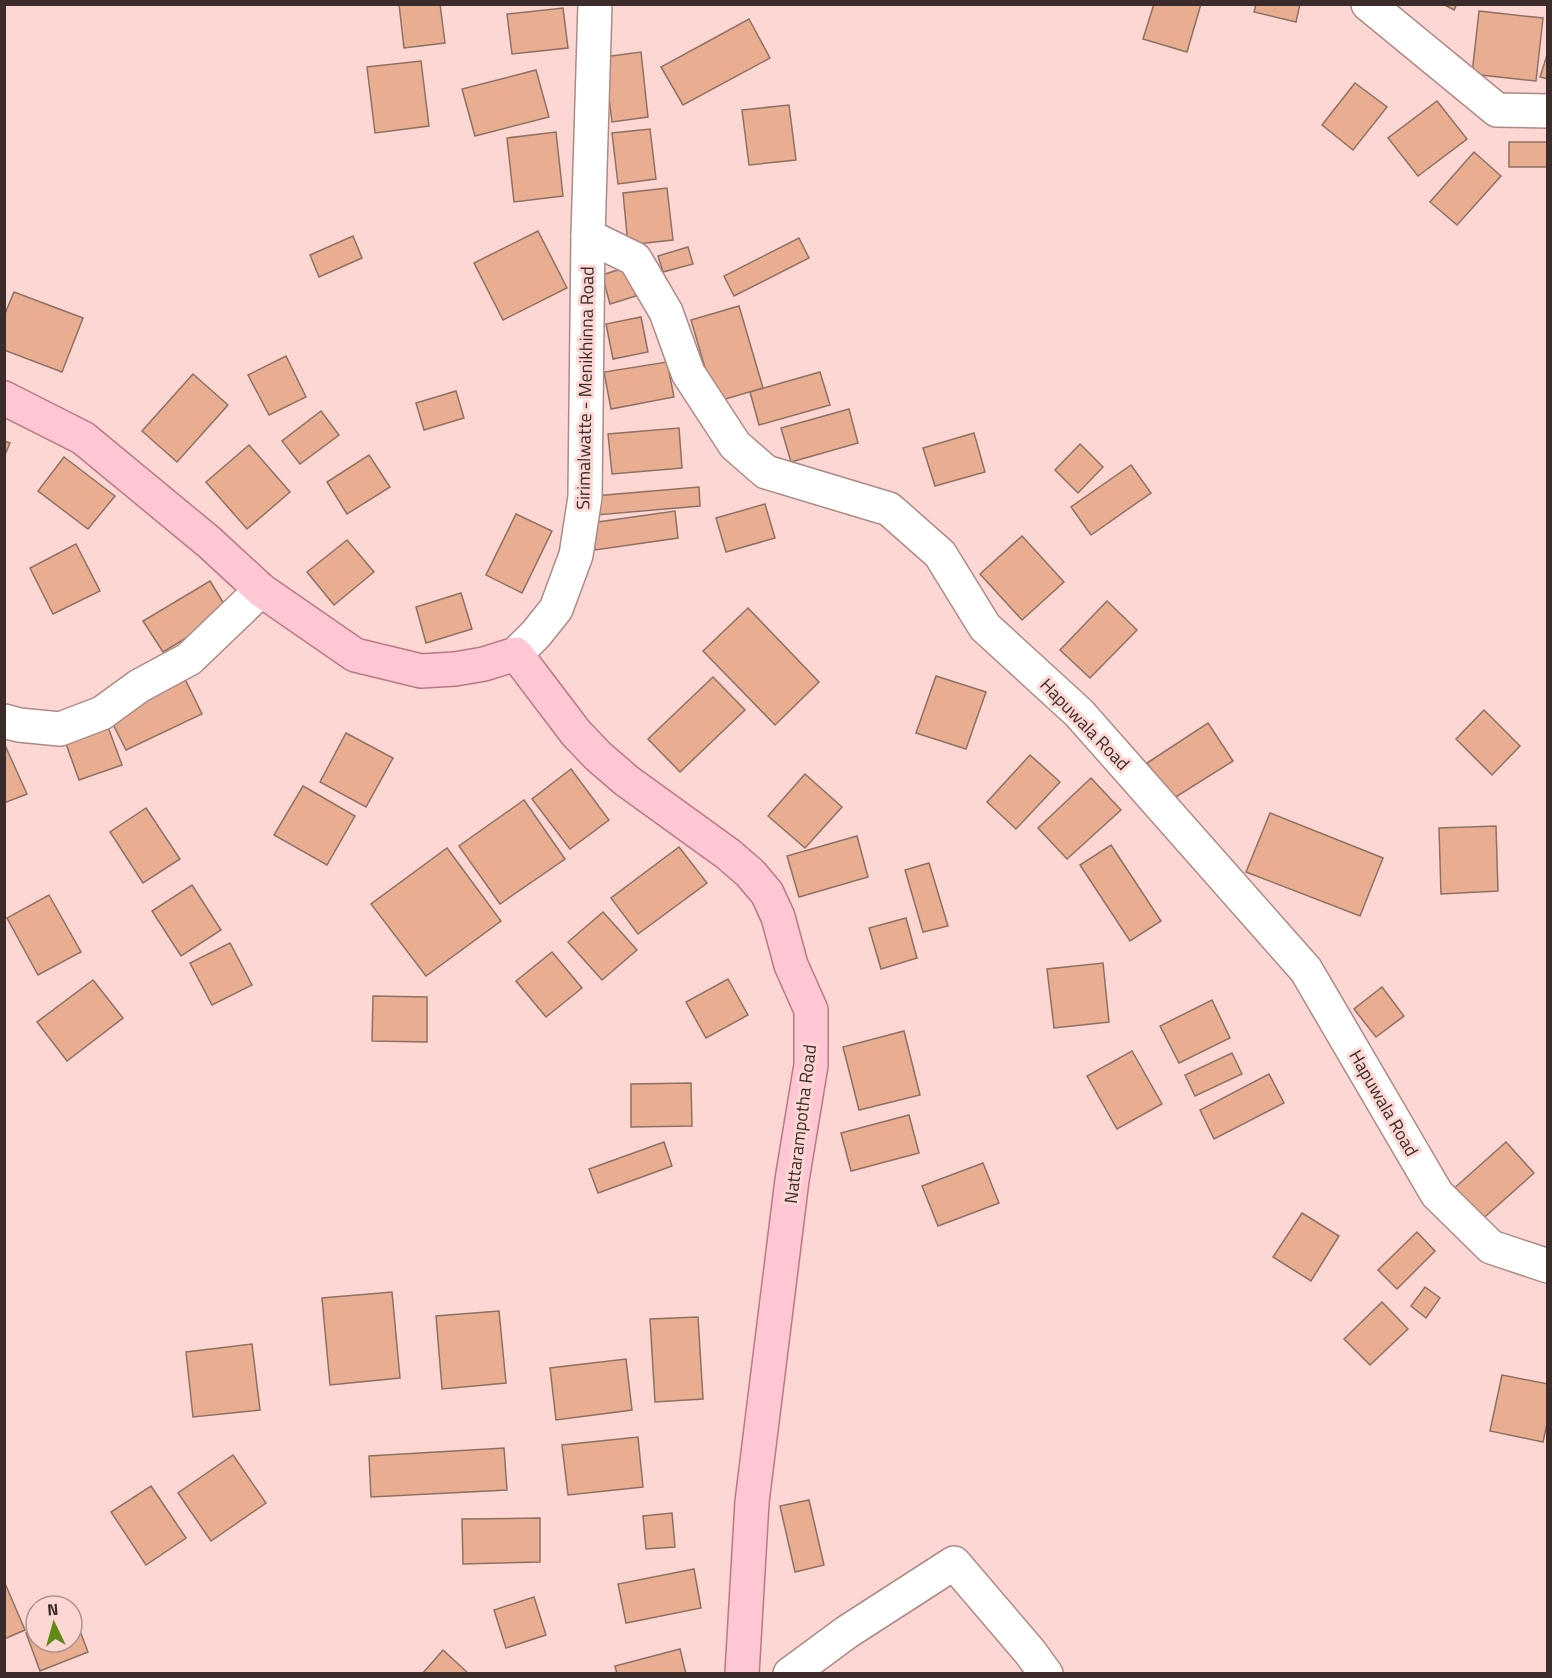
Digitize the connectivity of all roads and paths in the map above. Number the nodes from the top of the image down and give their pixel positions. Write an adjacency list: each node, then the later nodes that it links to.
1 (595, 4): 4 (street, Sirimalwatte - Menikhinna Road)
2 (1368, 4): 3 (street)
3 (1548, 111)
4 (588, 236): 7 (street, Sirimalwatte - Menikhinna Road); 9 (street, Hapuwala Road)
5 (4, 398): 6 (main road, Sirimalwatte - Menikhinna Road)
6 (261, 590): 7 (main road, Sirimalwatte - Menikhinna Road); 8 (street)
7 (516, 654): 10 (main road, Nattarampotha Road)
8 (4, 721)
9 (1548, 1266)
10 (742, 1674)
11 (790, 1674): 12 (street)
12 (1046, 1674)

